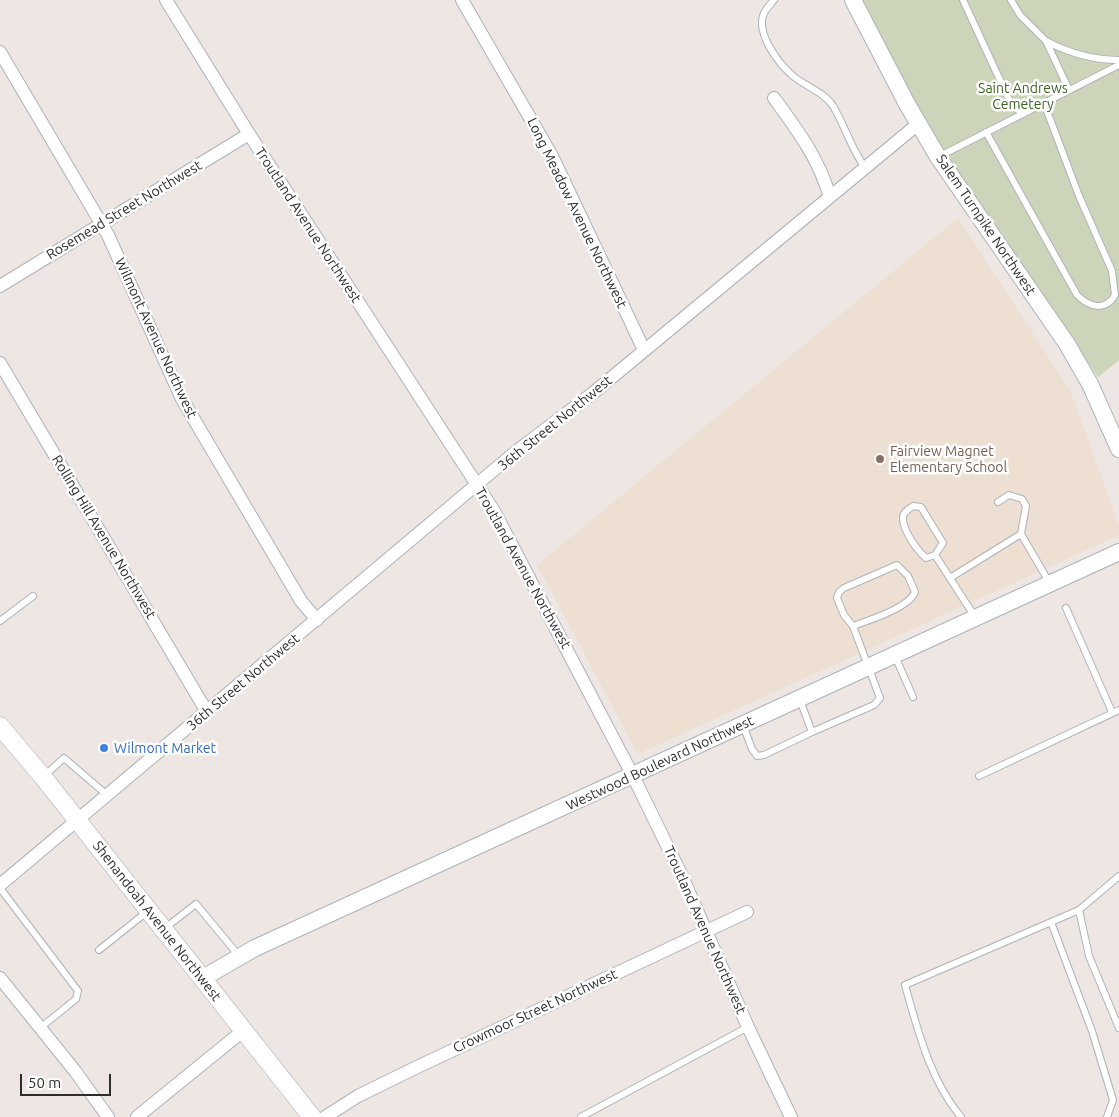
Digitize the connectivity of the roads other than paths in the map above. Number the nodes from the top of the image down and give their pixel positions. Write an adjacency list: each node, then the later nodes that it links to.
1 (166, 0): 17 (street, Troutland Avenue Northwest)
2 (462, 0): 23 (street, Long Meadow Avenue Northwest)
3 (774, 0): 19 (lane)
4 (853, 0): 15 (street, Salem Turnpike Northwest)
5 (963, 0): 14 (lane)
6 (1011, 0): 7 (lane)
7 (1046, 41): 9 (lane); 11 (lane)
8 (0, 52): 21 (street, Wilmont Avenue Northwest)
9 (1119, 60)
10 (1119, 65): 11 (lane)
11 (1069, 90): 13 (lane)
12 (774, 98): 20 (street)
13 (1044, 103): 14 (lane); 16 (lane)
14 (1023, 114): 16 (lane)
15 (918, 124): 18 (street, Salem Turnpike Northwest); 19 (street, 36th Street Northwest)
16 (986, 132): 18 (lane)
17 (249, 134): 21 (street, Rosemead Street Northwest); 26 (street, Troutland Avenue Northwest)
18 (938, 157): 25 (street, Salem Turnpike Northwest)
19 (865, 168): 20 (street, 36th Street Northwest)
20 (830, 197): 23 (street, 36th Street Northwest)
21 (102, 224): 22 (street, Rosemead Street Northwest); 36 (street, Wilmont Avenue Northwest)
22 (0, 286)
23 (644, 350): 26 (street, 36th Street Northwest)
24 (0, 363): 44 (street, Rolling Hill Avenue Northwest)
25 (1119, 449)
26 (478, 485): 36 (street, 36th Street Northwest); 48 (street, Troutland Avenue Northwest)
27 (998, 502): 28 (lane)
28 (1021, 534): 31 (lane); 32 (lane)
29 (1119, 552): 32 (street, Westwood Boulevard Northwest)
30 (935, 555): 30 (lane); 31 (lane)
31 (950, 578): 35 (lane)
32 (1050, 584): 35 (street, Westwood Boulevard Northwest)
33 (33, 596): 37 (lane)
34 (1066, 608): 43 (lane)
35 (976, 618): 39 (street, Westwood Boulevard Northwest)
36 (317, 620): 44 (street, 36th Street Northwest)
37 (0, 621)
38 (854, 626): 38 (lane); 40 (lane)
39 (894, 655): 40 (street, Westwood Boulevard Northwest); 41 (lane)
40 (869, 667): 42 (street, Westwood Boulevard Northwest); 47 (lane)
41 (913, 697)
42 (800, 698): 45 (street, Westwood Boulevard Northwest); 47 (lane)
43 (1116, 711): 49 (lane)
44 (207, 712): 51 (street, 36th Street Northwest)
45 (743, 725): 47 (lane); 48 (street, Westwood Boulevard Northwest)
46 (1, 729): 50 (main road, Shenandoah Avenue Northwest)
47 (812, 732)
48 (633, 776): 60 (street, Troutland Avenue Northwest); 62 (street, Westwood Boulevard Northwest)
49 (979, 776)
50 (43, 777): 51 (lane); 52 (main road, Shenandoah Avenue Northwest)
51 (107, 796): 52 (street, 36th Street Northwest)
52 (77, 820): 54 (street, 36th Street Northwest); 56 (main road, Shenandoah Avenue Northwest)
53 (1119, 876): 55 (lane)
54 (0, 886): 65 (lane)
55 (1079, 910): 58 (lane); 67 (lane)
56 (149, 911): 59 (main road, Shenandoah Avenue Northwest); 61 (lane)
57 (747, 912): 60 (street, Crowmoor Street Northwest)
58 (1051, 922): 70 (lane); 77 (lane)
59 (164, 929): 62 (lane); 64 (main road, Shenandoah Avenue Northwest)
60 (707, 931): 66 (street, Troutland Avenue Northwest); 74 (street, Crowmoor Street Northwest)
61 (99, 950)
62 (240, 957): 64 (street, Westwood Boulevard Northwest)
63 (0, 978): 65 (street)
64 (203, 978): 68 (main road, Shenandoah Avenue Northwest)
65 (40, 1028): 71 (street)
66 (748, 1028): 75 (lane); 76 (street, Troutland Avenue Northwest)
67 (1119, 1028)
68 (244, 1030): 72 (street); 73 (main road, Shenandoah Avenue Northwest)
69 (1119, 1088): 70 (lane)
70 (1111, 1093): 78 (lane)
71 (108, 1117)
72 (136, 1117)
73 (312, 1117)
74 (325, 1117)
75 (581, 1117)
76 (791, 1117)
77 (961, 1117)
78 (1107, 1117)

